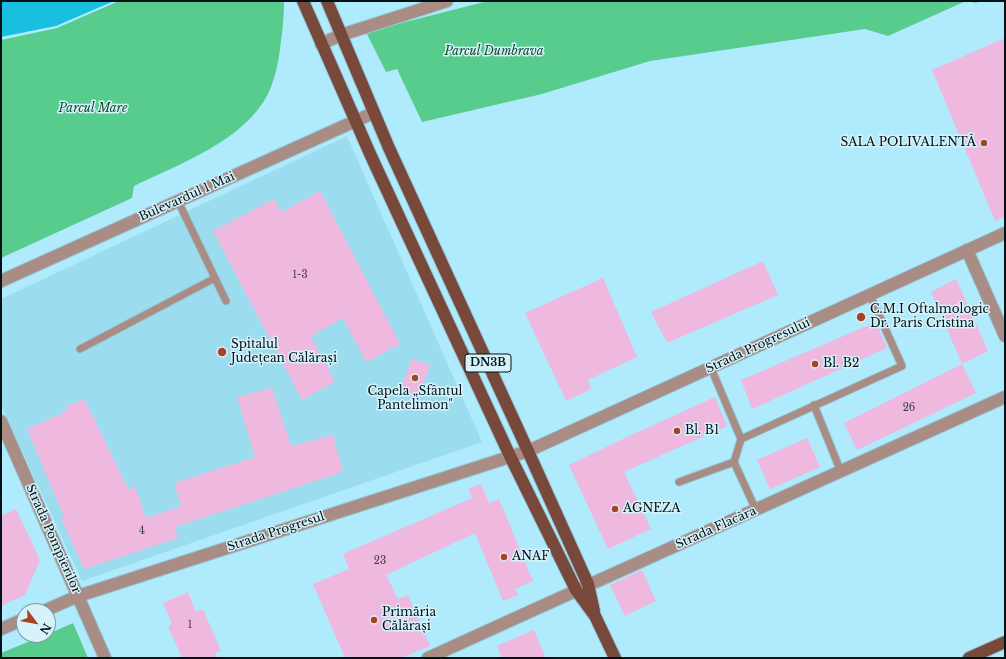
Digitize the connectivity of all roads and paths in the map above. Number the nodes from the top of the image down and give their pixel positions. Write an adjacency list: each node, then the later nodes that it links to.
1 (303, 1): 5 (main road, DN3B)
2 (326, 1): 4 (main road, DN3B)
3 (447, 1): 4 (street)
4 (341, 35): 5 (street); 6 (main road, DN3B)
5 (322, 44): 7 (main road, DN3B)
6 (373, 113): 7 (street, Bulevardul 1 Mai); 22 (main road, DN3B)
7 (356, 121): 8 (street, Bulevardul 1 Mai); 23 (main road, DN3B)
8 (178, 201): 11 (lane); 12 (street, Bulevardul 1 Mai)
9 (1005, 232): 10 (street, Strada Progresului)
10 (967, 250): 13 (street, Strada Progresului); 15 (street)
11 (215, 278): 14 (lane); 16 (lane)
12 (1, 281)
13 (870, 294): 17 (street, Strada Progresului); 19 (lane)
14 (226, 301)
15 (1005, 336)
16 (80, 349)
17 (710, 368): 21 (lane); 22 (street, Strada Progresului)
18 (1005, 398): 25 (street, Strada Flacăra)
19 (814, 405): 21 (lane); 25 (lane)
20 (1, 421): 30 (street, Strada Pompierilor)
21 (741, 439): 24 (lane)
22 (528, 451): 23 (street, Strada Progresului); 28 (main road, DN3B)
23 (510, 456): 29 (main road, DN3B); 30 (street, Strada Progresul)
24 (734, 462): 26 (lane); 27 (lane)
25 (841, 472): 27 (street, Strada Flacăra)
26 (679, 482)
27 (756, 510): 28 (street, Strada Flacăra)
28 (588, 584): 29 (street, Strada Flacăra); 32 (main road, DN3B)
29 (576, 590): 32 (main road, DN3B); 37 (street, Strada Flacăra)
30 (78, 596): 31 (street, Strada Progresul); 36 (street, Strada Pompierilor)
31 (56, 606)
32 (595, 616): 38 (main road, DN3B)
33 (16, 622): 34 (street)
34 (1, 629)
35 (1005, 642): 39 (main road)
36 (105, 658)
37 (428, 658)
38 (615, 658)
39 (969, 658)

